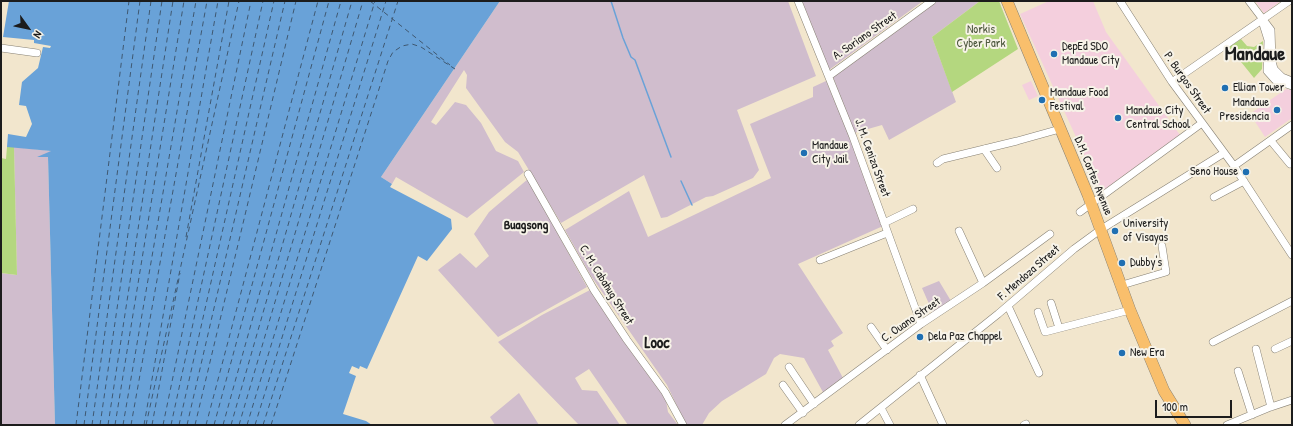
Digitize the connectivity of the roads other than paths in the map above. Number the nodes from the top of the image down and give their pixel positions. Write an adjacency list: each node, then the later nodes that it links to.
1 (798, 1): 10 (street, J. M. Ceniza Street)
2 (932, 1): 10 (street, A. Soriano Street)
3 (1007, 1): 16 (highway, D.M. Cortes Avenue)
4 (1120, 1): 12 (street, P. Burgos Street)
5 (1249, 1): 7 (street)
6 (1289, 1): 7 (street)
7 (1262, 19): 11 (street); 12 (street)
8 (1, 48): 9 (street)
9 (37, 53)
10 (829, 76): 30 (street, J. M. Ceniza Street)
11 (1287, 81): 13 (street)
12 (1172, 82): 14 (street, P. Burgos Street)
13 (1292, 86)
14 (1202, 123): 19 (street, P. Burgos Street); 27 (street)
15 (1292, 125): 17 (street)
16 (1060, 129): 18 (street); 27 (highway, D.M. Cortes Avenue)
17 (1271, 141): 21 (street); 22 (street)
18 (984, 149): 20 (street); 23 (street)
19 (1224, 153): 22 (street, P. Burgos Street); 31 (street, F. Mendoza Street)
20 (937, 163)
21 (1290, 164)
22 (1234, 166): 25 (street, P. Burgos Street)
23 (996, 168)
24 (528, 174): 65 (street, C. M. Cabahug Street)
25 (1244, 181): 26 (street); 35 (street, P. Burgos Street)
26 (1214, 197)
27 (1091, 204): 29 (street); 31 (highway, D.M. Cortes Avenue)
28 (913, 209): 30 (street)
29 (1080, 212)
30 (884, 223): 33 (street, J. M. Ceniza Street)
31 (1100, 230): 40 (highway, D.M. Cortes Avenue); 43 (street, F. Mendoza Street)
32 (959, 231): 39 (street)
33 (887, 233): 38 (street); 46 (street, J. M. Ceniza Street)
34 (1050, 234): 39 (street, C. Ouano Street)
35 (1289, 244): 37 (street, P. Burgos Street)
36 (1162, 246): 40 (street)
37 (1292, 255)
38 (820, 260)
39 (983, 283): 46 (street, C. Ouano Street)
40 (1122, 285): 44 (highway, D.M. Cortes Avenue)
41 (1292, 301): 49 (street)
42 (1051, 303): 48 (street)
43 (1008, 306): 56 (street); 57 (street, F. Mendoza Street)
44 (1130, 310): 48 (street); 70 (highway, D.M. Cortes Avenue)
45 (1038, 312): 48 (street)
46 (921, 324): 52 (street, C. Ouano Street)
47 (871, 327): 52 (street)
48 (1059, 328)
49 (1213, 342)
50 (1292, 342): 51 (street)
51 (1275, 349)
52 (887, 350): 60 (street, C. Ouano Street)
53 (1256, 350): 61 (street)
54 (789, 367): 60 (street)
55 (1238, 371): 64 (street)
56 (1038, 374)
57 (920, 375): 62 (street, F. Mendoza Street); 69 (street)
58 (783, 385): 63 (street)
59 (1292, 400): 61 (street)
60 (814, 404): 63 (street, C. Ouano Street)
61 (1271, 407): 64 (street)
62 (881, 408): 67 (street, F. Mendoza Street); 68 (street)
63 (803, 412): 66 (street, C. Ouano Street)
64 (1252, 414): 71 (street)
65 (683, 425)
66 (785, 425)
67 (860, 425)
68 (890, 425)
69 (943, 425)
70 (1185, 425)
71 (1228, 425)

